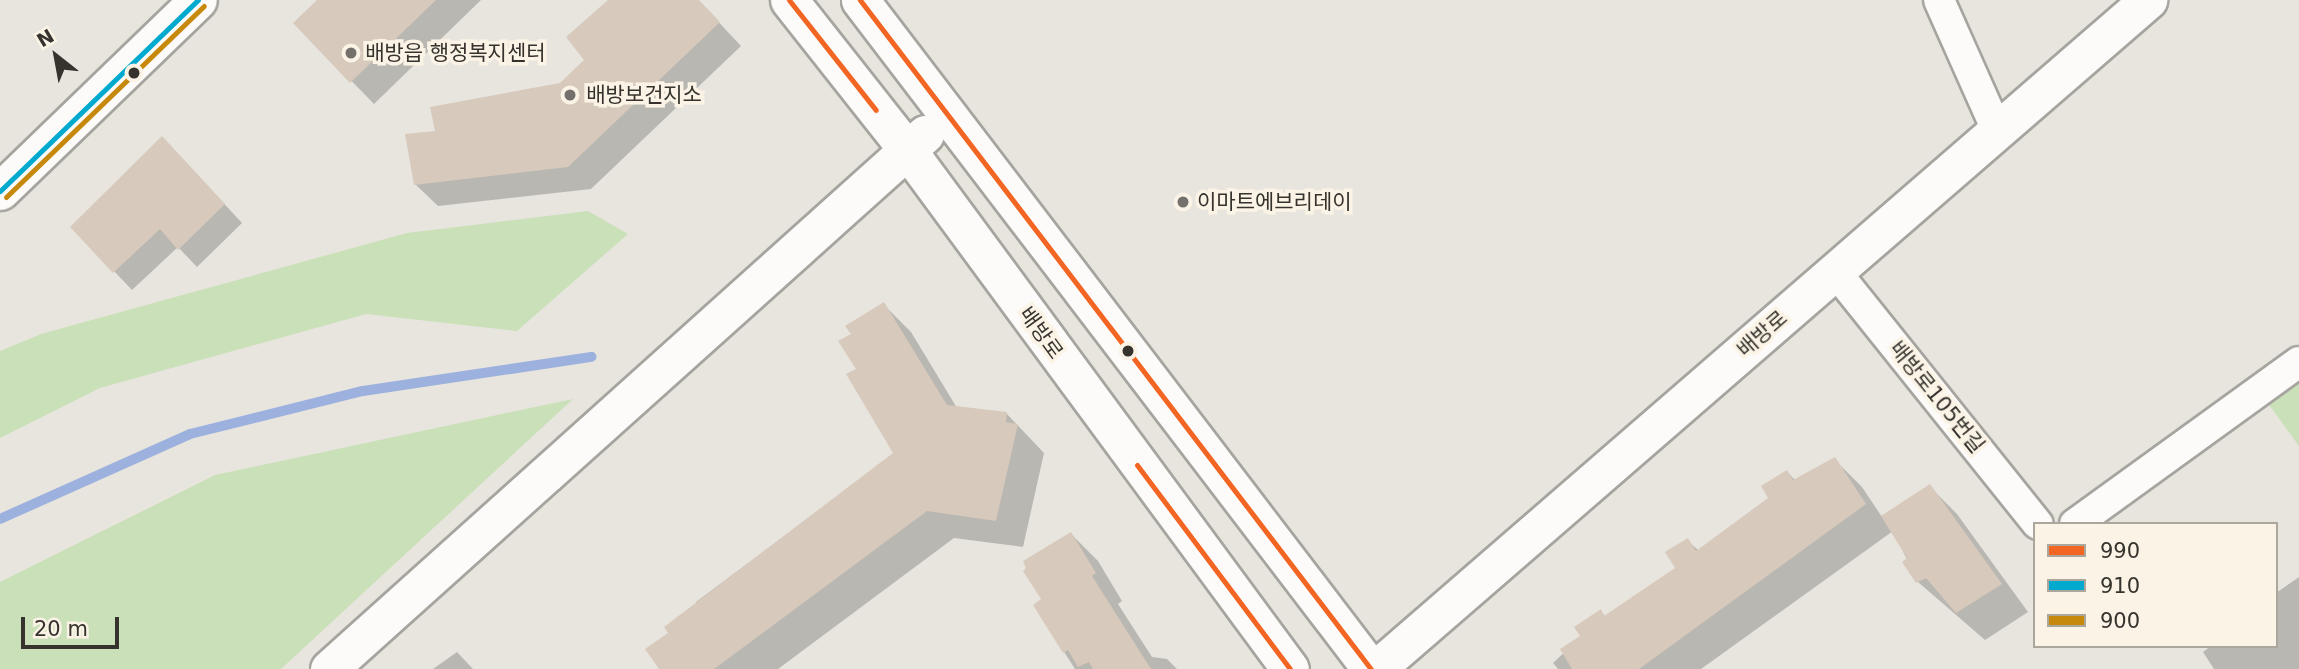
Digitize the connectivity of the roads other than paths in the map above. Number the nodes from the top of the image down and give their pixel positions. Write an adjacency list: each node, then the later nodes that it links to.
1 (198, 0): 9 (street)
2 (789, 0): 8 (street, 배방로)
3 (860, 0): 6 (street, 배방로)
4 (1939, 0): 7 (street)
5 (2148, 0): 7 (street, 배방로)
6 (949, 117): 8 (street); 16 (street, 배방로)
7 (1997, 130): 10 (street, 배방로)
8 (906, 148): 14 (street); 15 (street, 배방로)
9 (0, 191)
10 (1835, 271): 12 (street, 배방로105번길); 16 (street, 배방로)
11 (2299, 362): 13 (street)
12 (2036, 522)
13 (2078, 522)
14 (329, 669)
15 (1290, 669)
16 (1373, 669)

